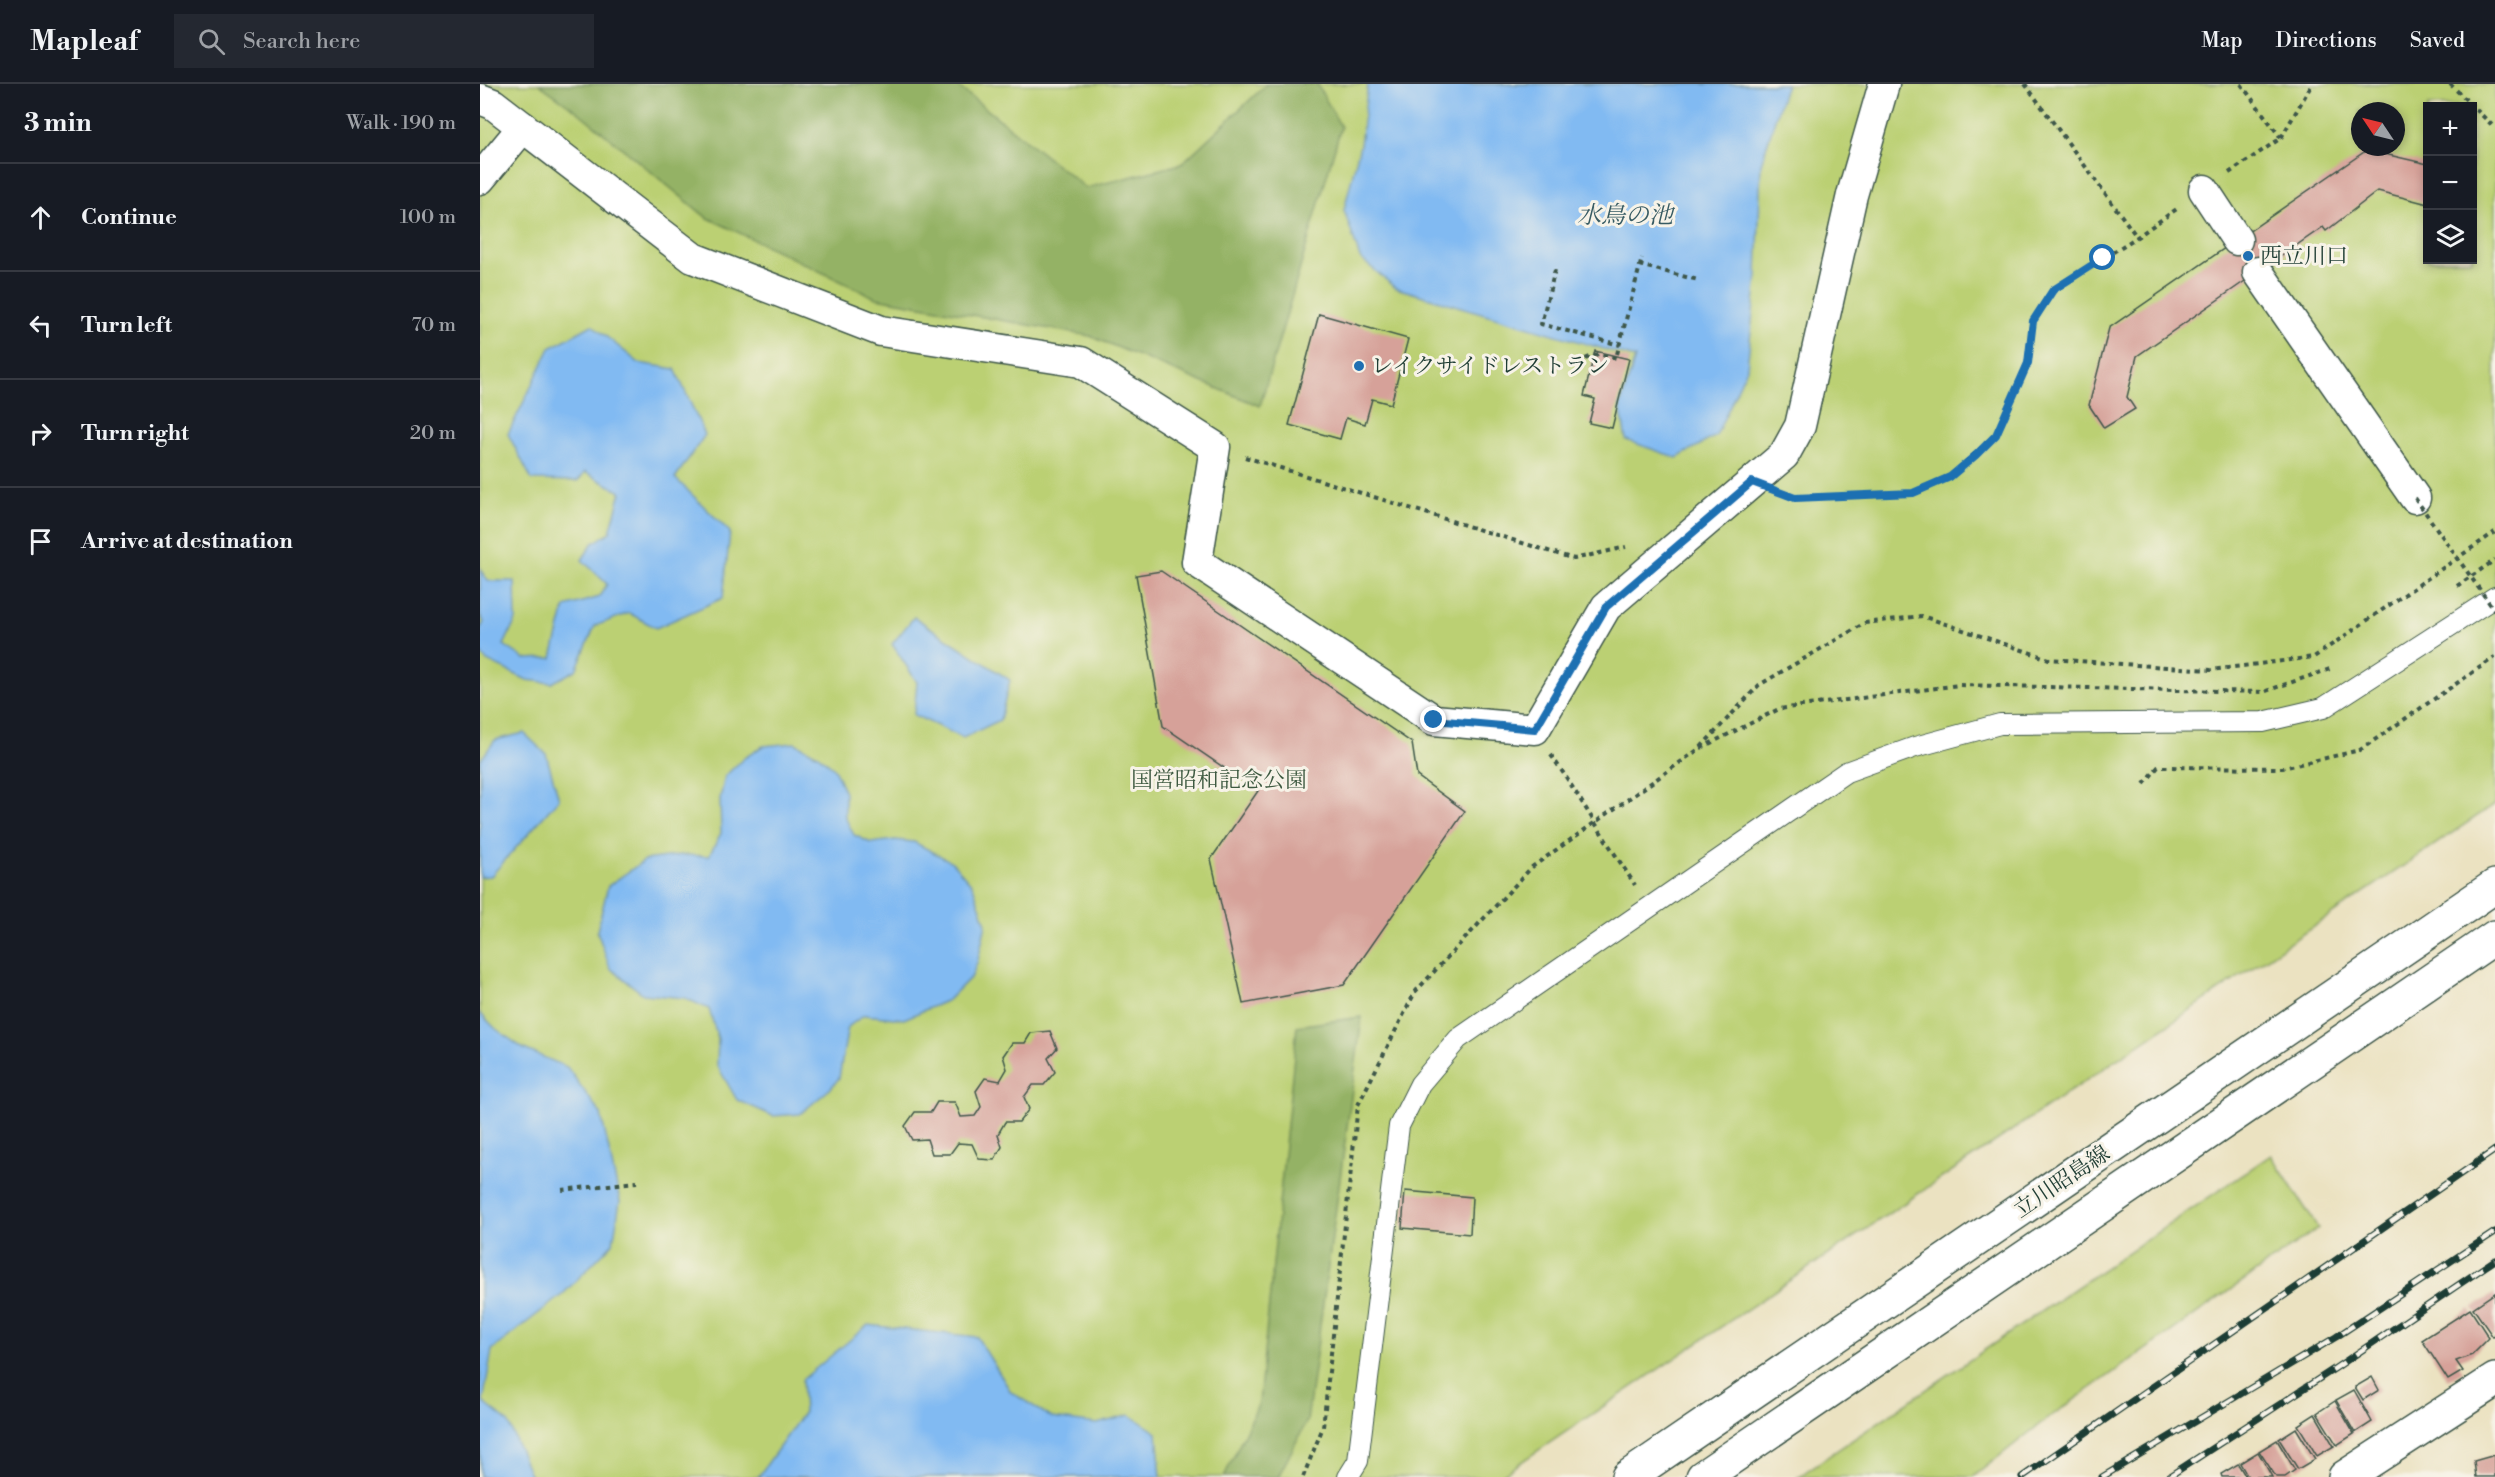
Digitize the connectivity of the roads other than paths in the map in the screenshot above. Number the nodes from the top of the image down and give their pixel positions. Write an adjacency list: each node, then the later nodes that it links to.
1 (1884, 84): 3 (street)
2 (480, 99): 3 (street)
3 (523, 127): 4 (street)
4 (480, 179)
5 (2204, 190): 6 (street)
6 (2237, 240)
7 (2258, 272): 8 (street)
8 (2415, 498)
9 (2495, 597): 13 (lane)
10 (2495, 886): 14 (main road, 立川昭島線)
11 (2495, 937): 15 (main road, 立川昭島線)
12 (2495, 1380): 16 (main road)
13 (1348, 1477)
14 (1628, 1477)
15 (1703, 1477)
16 (2344, 1477)

